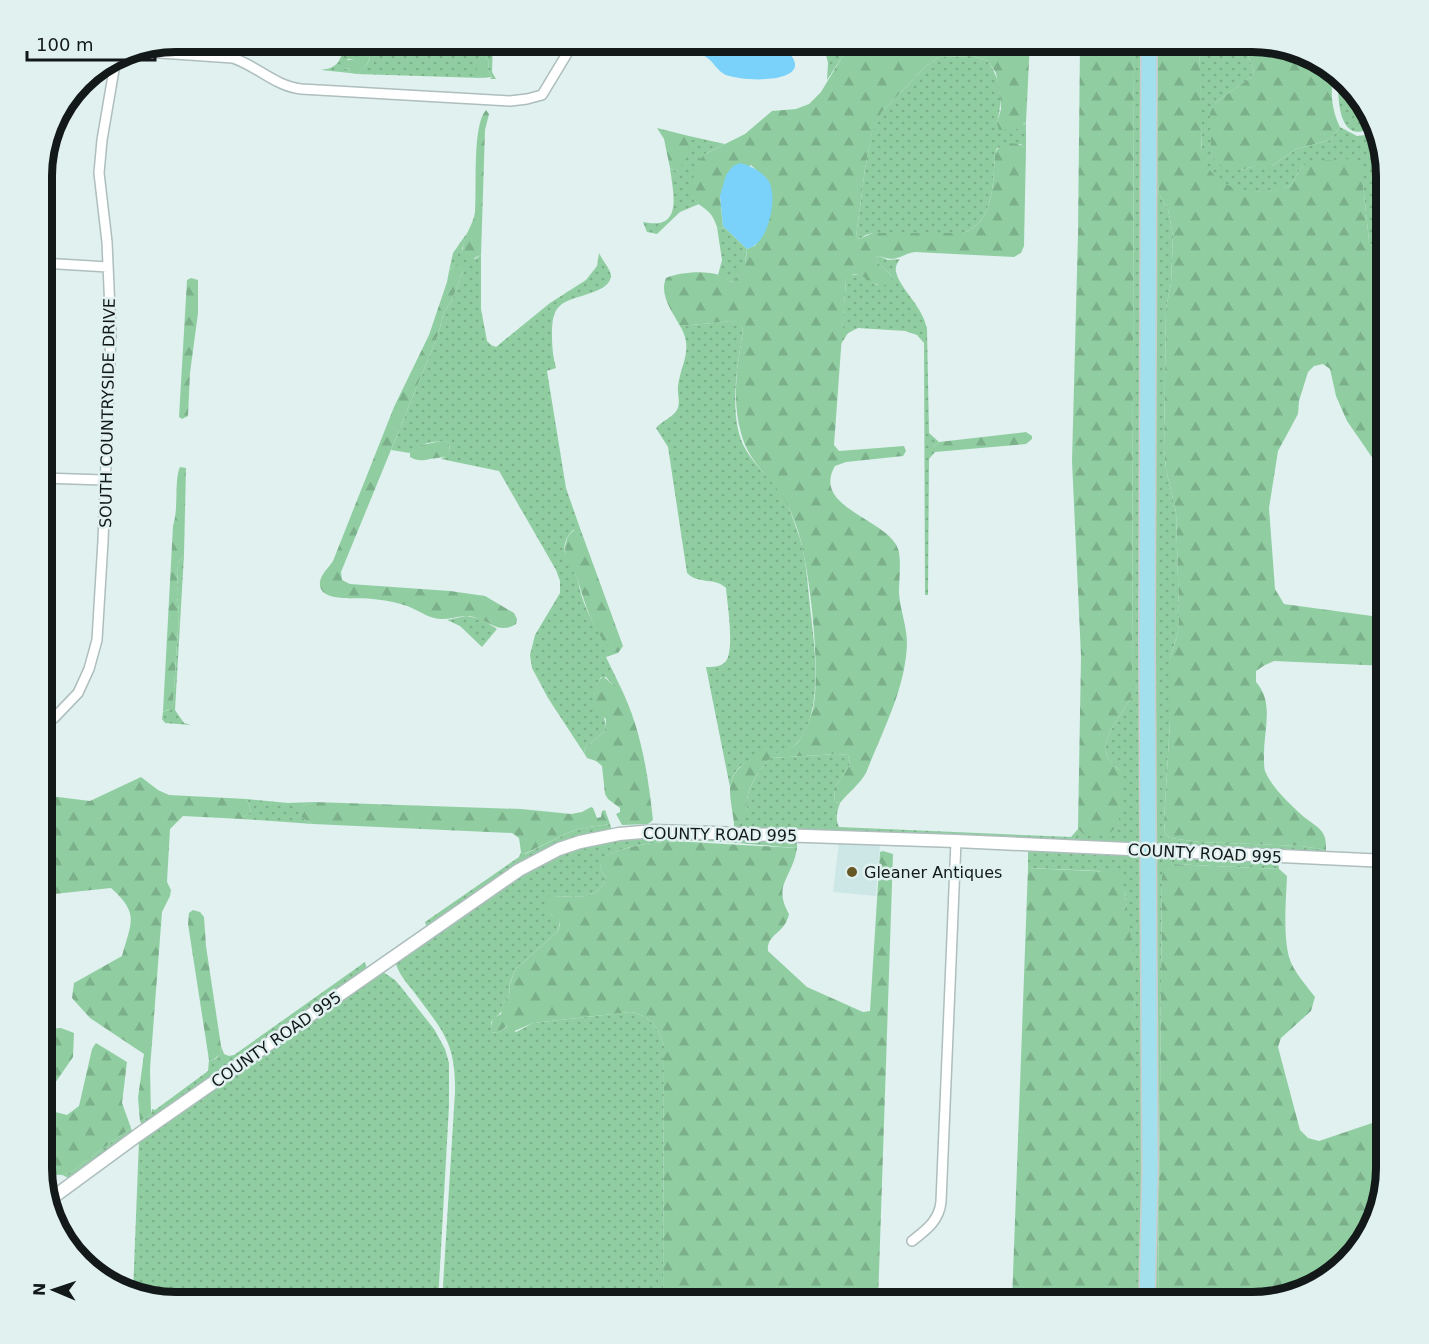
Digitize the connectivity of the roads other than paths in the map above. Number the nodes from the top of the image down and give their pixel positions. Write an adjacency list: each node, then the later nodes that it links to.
1 (568, 52): 3 (street)
2 (1149, 52): 11 (main road)
3 (165, 53)
4 (114, 69): 6 (street, SOUTH COUNTRYSIDE DRIVE)
5 (53, 264): 6 (street)
6 (108, 267): 8 (street, SOUTH COUNTRYSIDE DRIVE)
7 (53, 478): 8 (street)
8 (104, 480): 9 (street, SOUTH COUNTRYSIDE DRIVE)
9 (53, 718)
10 (956, 841): 11 (street, COUNTY ROAD 995); 13 (street, COUNTY ROAD 995); 14 (street)
11 (1148, 850): 12 (street, COUNTY ROAD 995); 15 (main road)
12 (1376, 860)
13 (56, 1195)
14 (912, 1241)
15 (1147, 1292)

